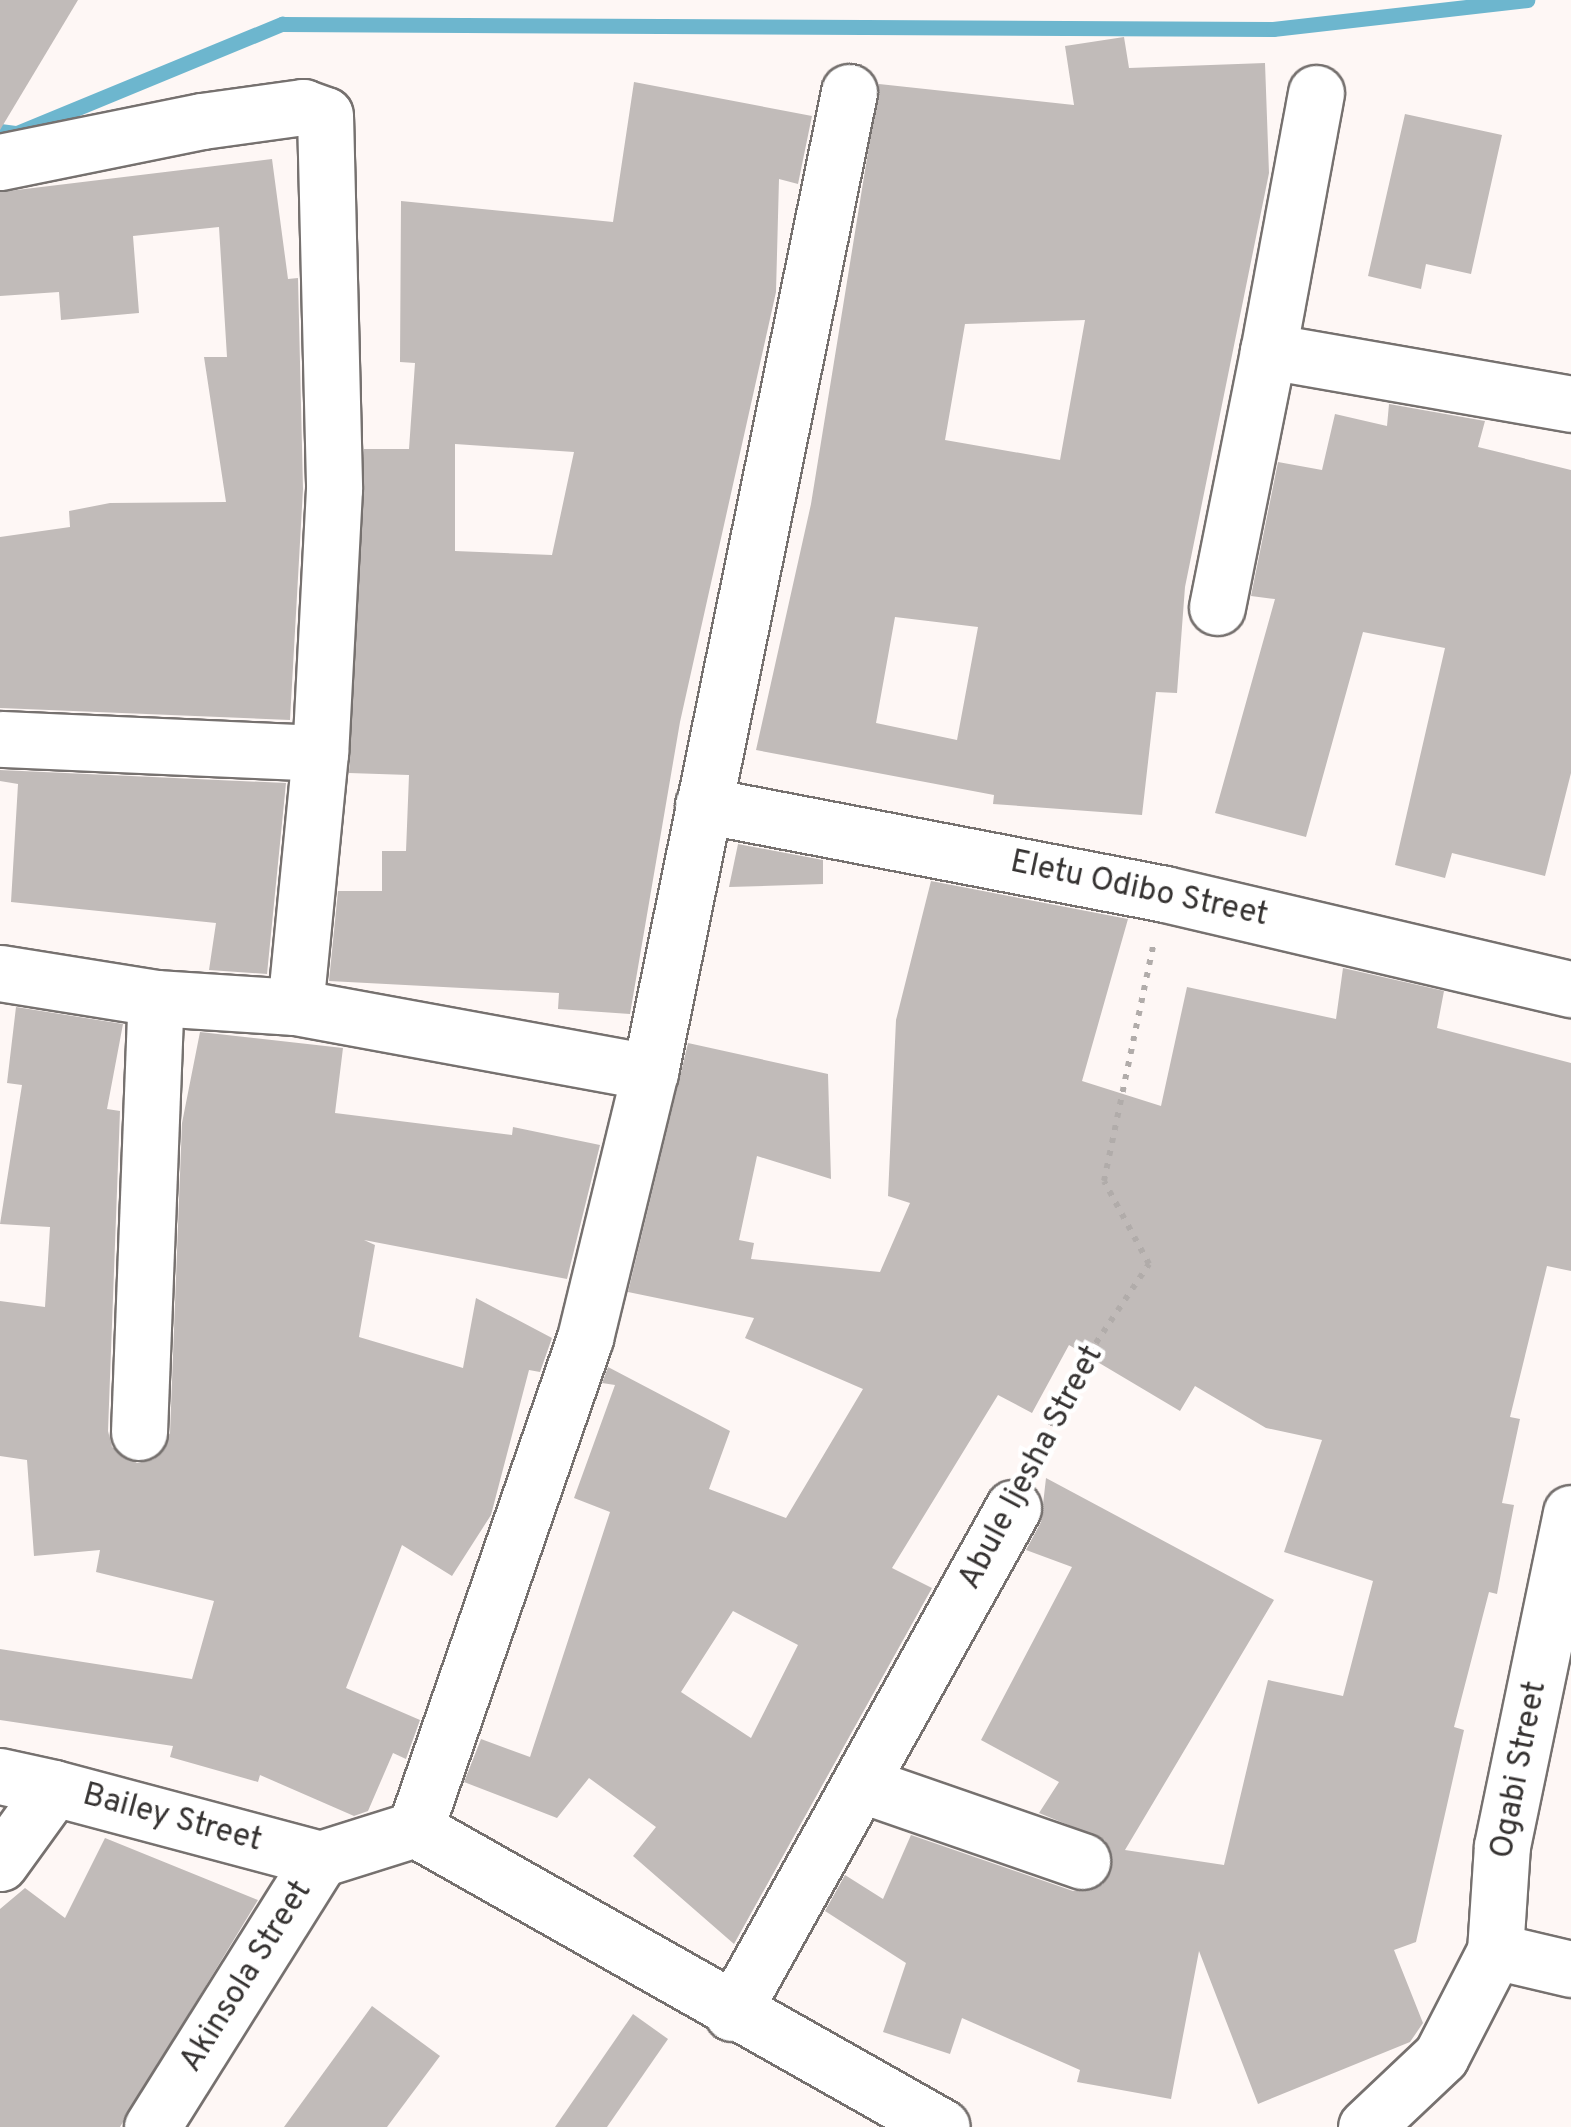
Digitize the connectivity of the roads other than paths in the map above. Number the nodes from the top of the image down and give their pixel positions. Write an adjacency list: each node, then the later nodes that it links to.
1 (850, 92): 9 (street)
2 (1316, 93): 4 (street)
3 (0, 162): 8 (street)
4 (1268, 351): 5 (street); 6 (street)
5 (1571, 404)
6 (1217, 606)
7 (1, 739): 8 (street)
8 (320, 753): 13 (street)
9 (703, 805): 11 (street, Eletu Odibo Street); 14 (street)
10 (0, 973): 12 (street)
11 (1571, 989)
12 (156, 998): 13 (street); 15 (street)
13 (295, 1007): 14 (street)
14 (650, 1072): 21 (street)
15 (139, 1432)
16 (1014, 1508): 19 (street, Abule Ijesha Street)
17 (1571, 1514): 25 (street, Ogabi Street)
18 (0, 1776): 20 (street)
19 (863, 1785): 23 (street); 27 (street, Abule Ijesha Street)
20 (54, 1788): 22 (street, Bailey Street); 24 (street, Bailey Street)
21 (415, 1828): 22 (street, Akinsola Street); 27 (street)
22 (320, 1860): 28 (street, Akinsola Street)
23 (1082, 1860)
24 (0, 1862)
25 (1495, 1951): 26 (street); 30 (street)
26 (1571, 1969)
27 (732, 2013): 29 (street)
28 (152, 2127)
29 (942, 2127)
30 (1366, 2127)

